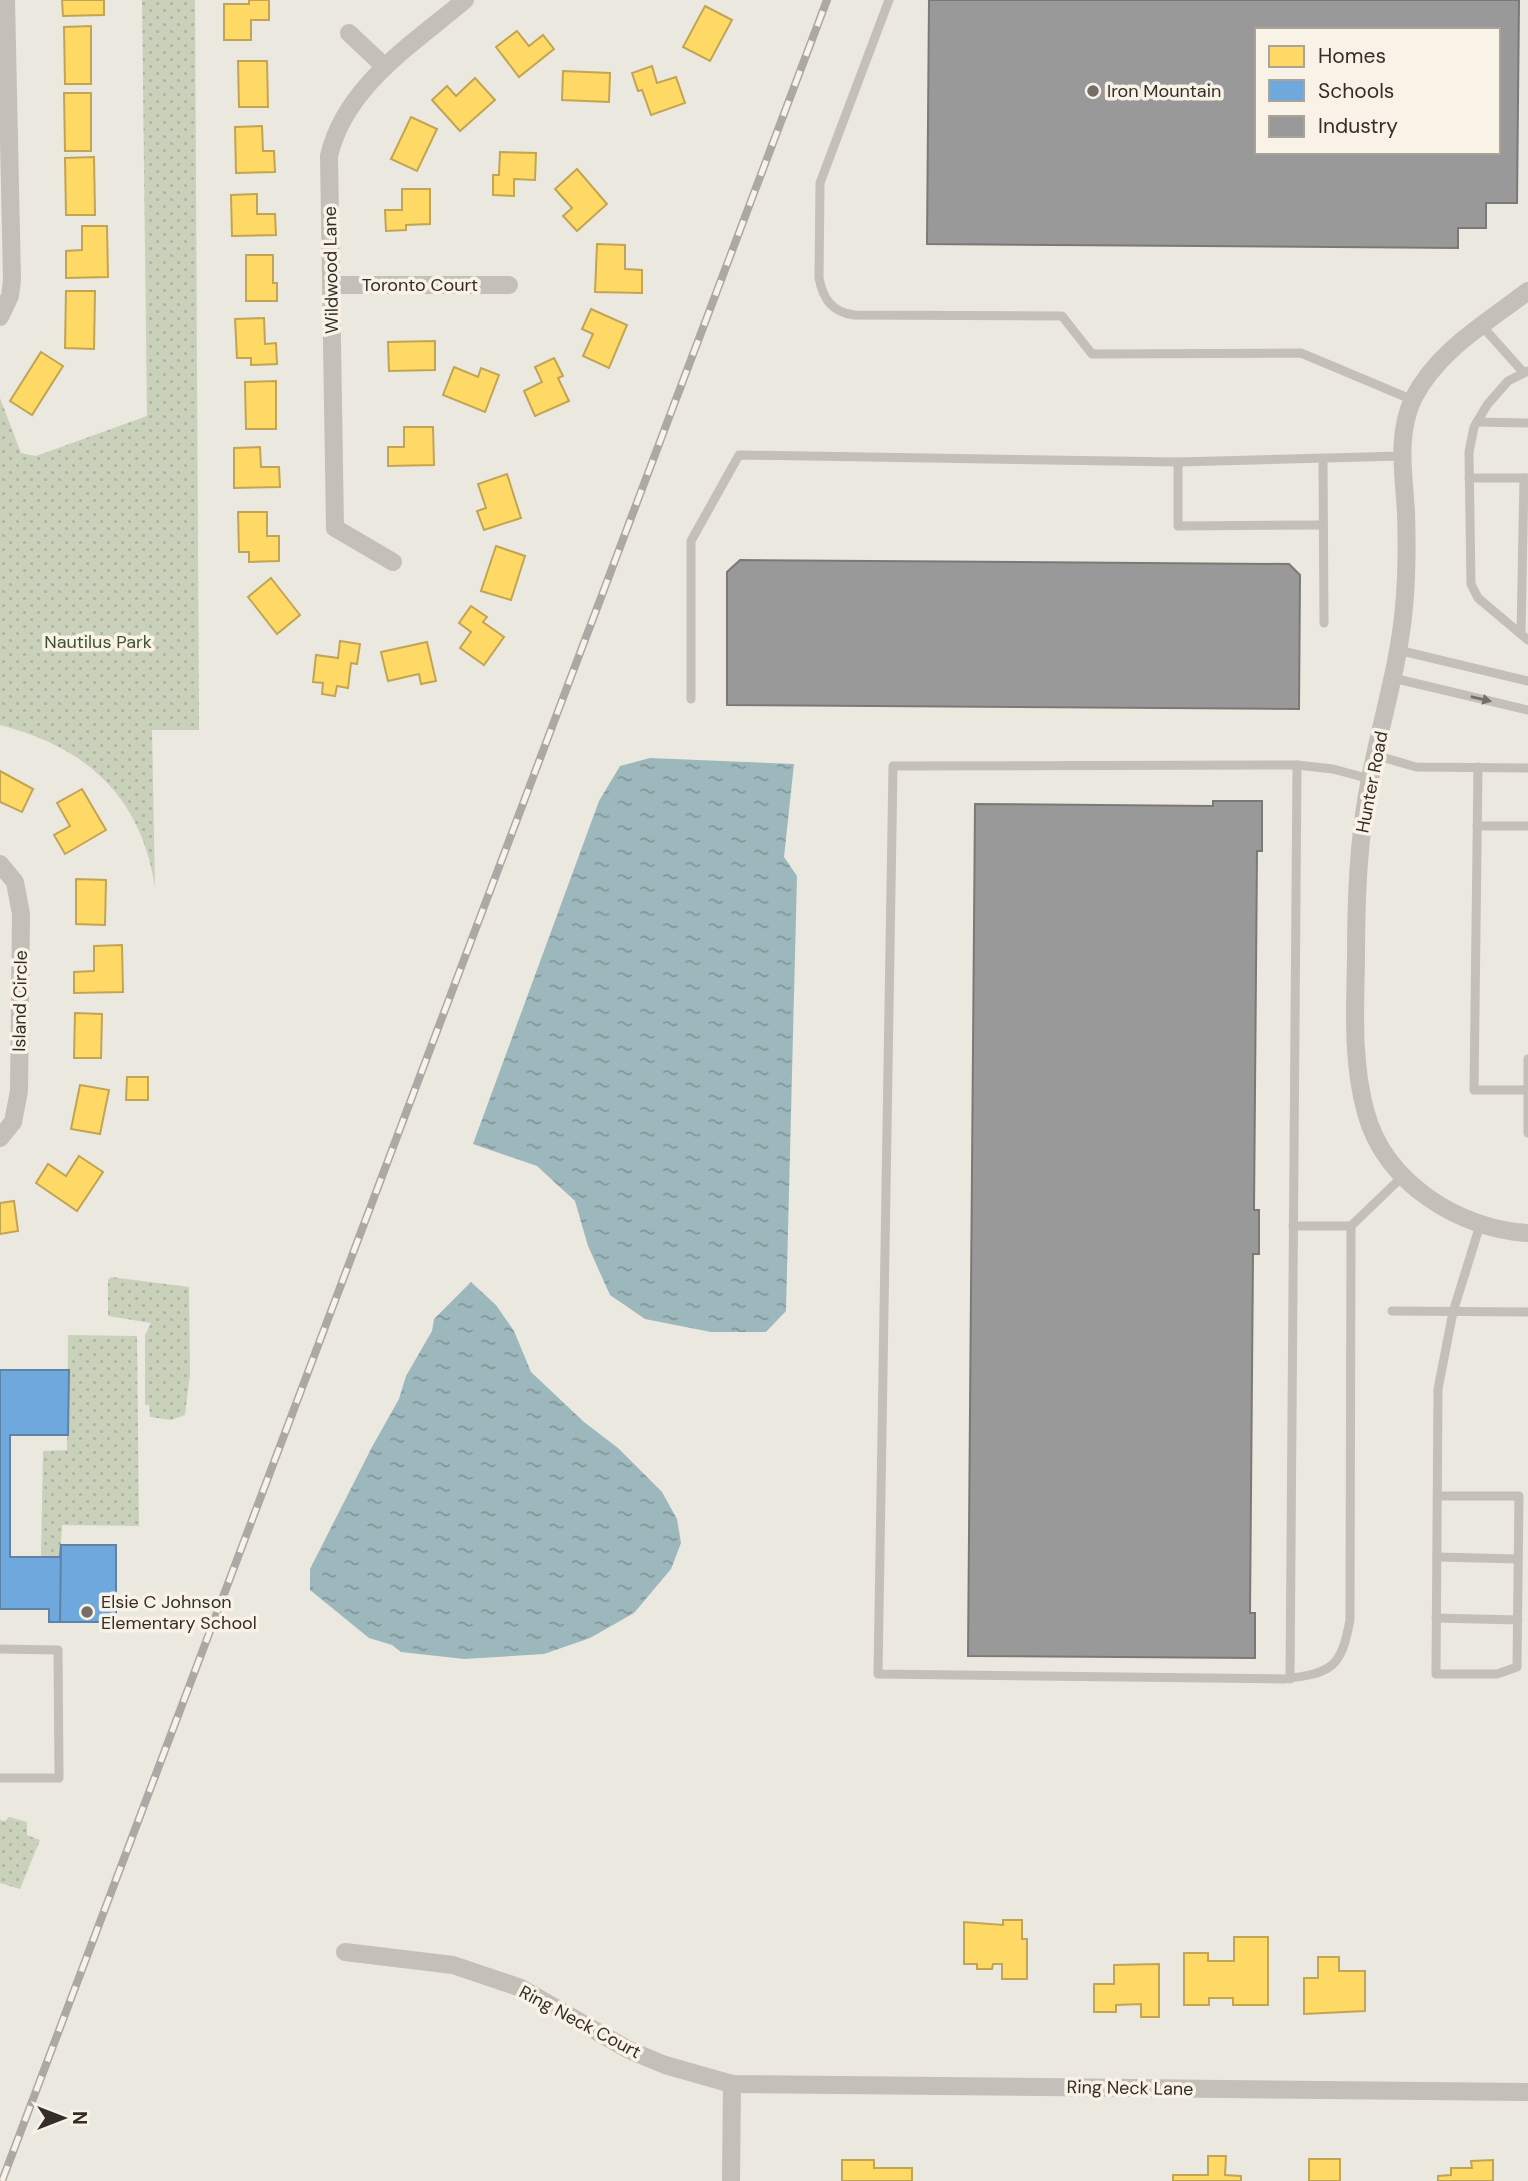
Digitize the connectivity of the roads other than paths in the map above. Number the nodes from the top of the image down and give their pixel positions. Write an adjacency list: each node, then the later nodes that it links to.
1 (6, 0): 6 (street)
2 (465, 0): 5 (street, Wildwood Lane)
3 (889, 0): 13 (lane)
4 (349, 33): 5 (street)
5 (385, 67): 7 (street, Wildwood Lane)
6 (4, 72): 10 (street)
7 (331, 285): 8 (street, Toronto Court); 22 (street, Wildwood Lane)
8 (509, 285)
9 (1528, 291): 11 (street, Hunter Road)
10 (0, 317)
11 (1482, 326): 12 (lane); 13 (street, Hunter Road)
12 (1526, 372): 14 (lane)
13 (1413, 400): 16 (street, Hunter Road)
14 (1477, 422): 15 (lane); 19 (lane)
15 (1528, 423)
16 (1402, 456): 17 (lane); 25 (street, Hunter Road)
17 (1323, 460): 18 (lane); 21 (lane)
18 (1178, 462): 21 (lane); 28 (lane)
19 (1469, 478): 20 (lane); 24 (lane)
20 (1526, 478): 24 (lane)
21 (1323, 525): 23 (lane)
22 (393, 562)
23 (1324, 623)
24 (1525, 637)
25 (1398, 650): 26 (street, Hunter Road); 27 (lane)
26 (1393, 678): 29 (lane, one-way to 29); 30 (street, Hunter Road)
27 (1528, 681)
28 (691, 699)
29 (1528, 709)
30 (1376, 755): 32 (lane); 34 (street, Hunter Road)
31 (1297, 765): 34 (lane); 44 (lane); 56 (lane)
32 (1478, 767): 33 (lane); 35 (lane)
33 (1528, 768)
34 (1370, 779): 42 (street, Hunter Road)
35 (1477, 826): 36 (lane); 39 (lane)
36 (1528, 826)
37 (0, 864): 41 (street, Island Circle)
38 (1528, 1059): 39 (lane)
39 (1528, 1090): 40 (lane)
40 (1528, 1133)
41 (0, 1138)
42 (1404, 1175): 43 (street, Hunter Road); 45 (lane)
43 (1480, 1224): 46 (street, Hunter Road); 48 (lane)
44 (1293, 1226): 45 (lane); 56 (lane)
45 (1351, 1226): 56 (lane)
46 (1528, 1233)
47 (1392, 1311): 48 (lane)
48 (1453, 1311): 49 (lane); 50 (lane)
49 (1528, 1312)
50 (1437, 1496): 51 (lane); 52 (lane)
51 (1437, 1557): 52 (lane); 53 (lane)
52 (1518, 1559): 54 (lane)
53 (1436, 1618): 54 (lane); 54 (lane)
54 (1518, 1620)
55 (0, 1649): 57 (lane)
56 (1290, 1679)
57 (0, 1778)
58 (345, 1952): 59 (street, Ring Neck Court)
59 (732, 2084): 60 (street, Ring Neck Lane); 61 (street)
60 (1528, 2092)
61 (731, 2181)

